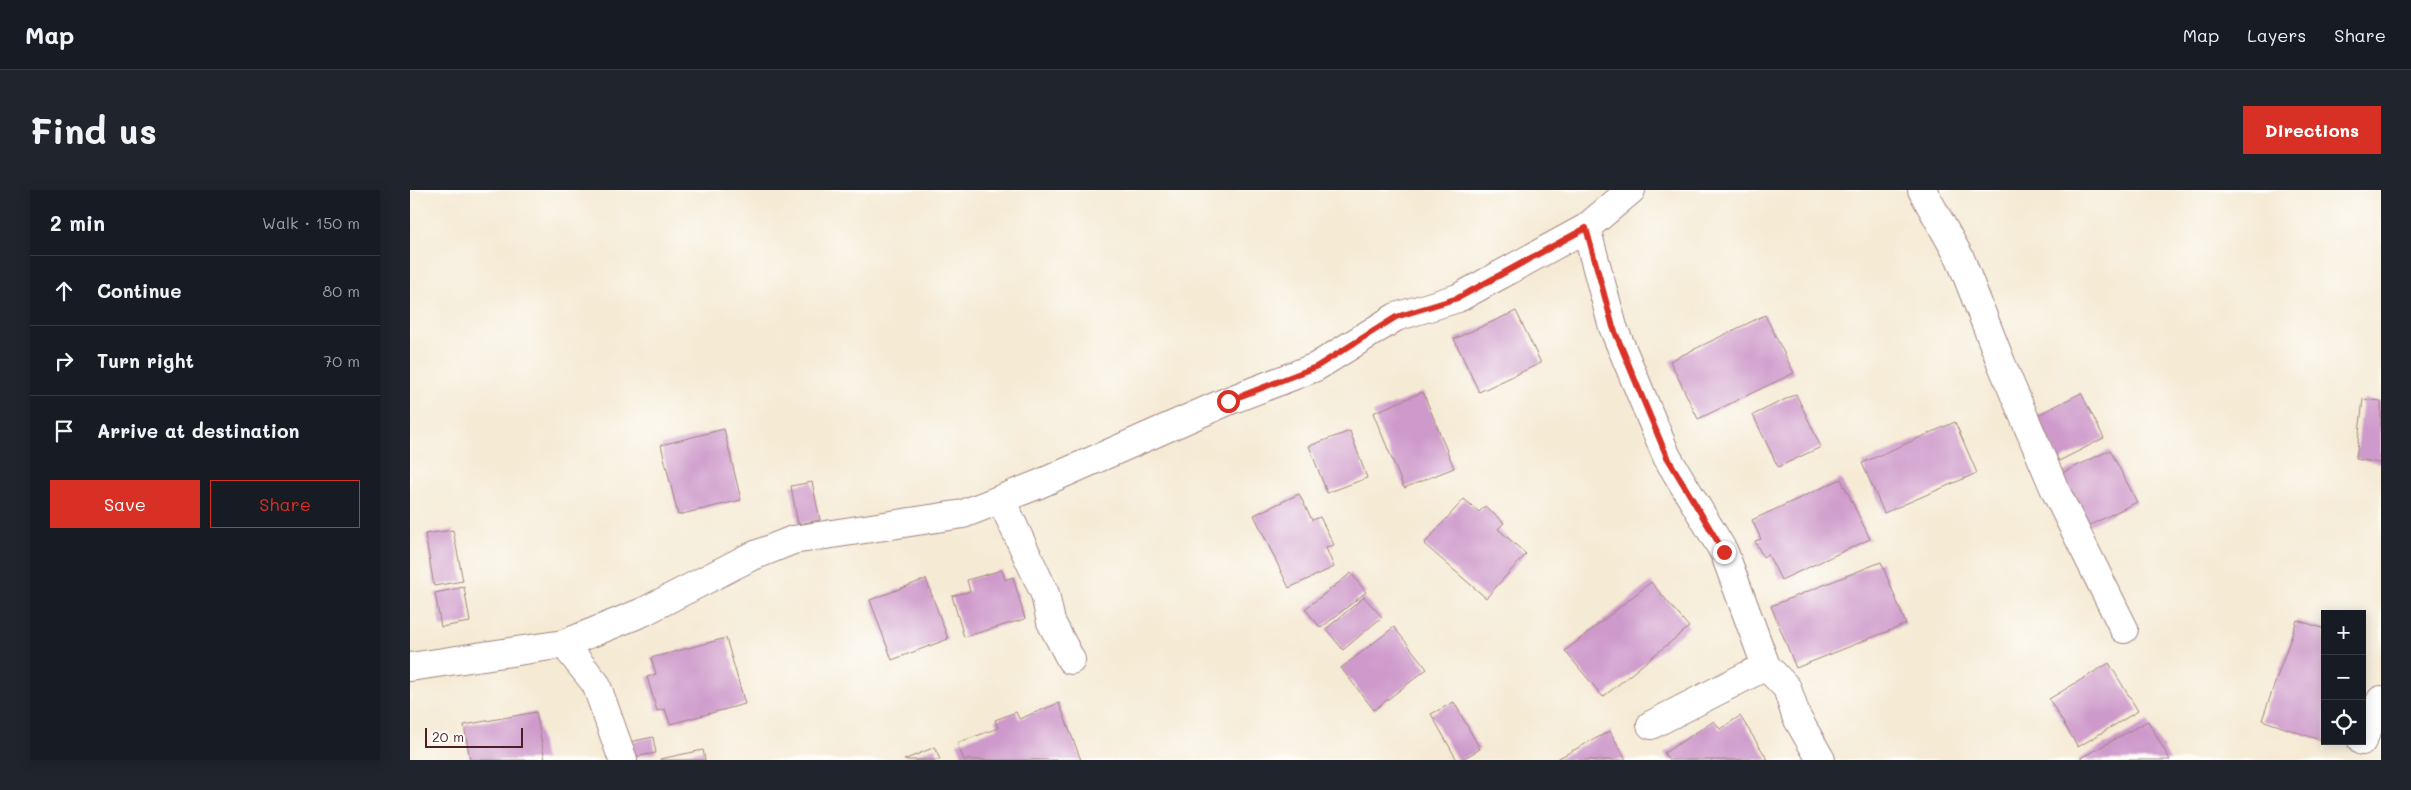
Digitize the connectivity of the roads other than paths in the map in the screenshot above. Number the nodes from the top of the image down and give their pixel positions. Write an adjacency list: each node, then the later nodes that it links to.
1 (1632, 190): 3 (street)
2 (1922, 190): 5 (street)
3 (1586, 228): 4 (street); 8 (street)
4 (1001, 499): 6 (street); 7 (street)
5 (2124, 629)
6 (564, 644): 9 (street); 14 (street)
7 (1071, 660)
8 (1766, 666): 11 (street); 15 (street)
9 (410, 668)
10 (2381, 700): 12 (street)
11 (1651, 725)
12 (2366, 732)
13 (2360, 745): 16 (street)
14 (623, 760)
15 (1821, 760)
16 (2353, 760)

